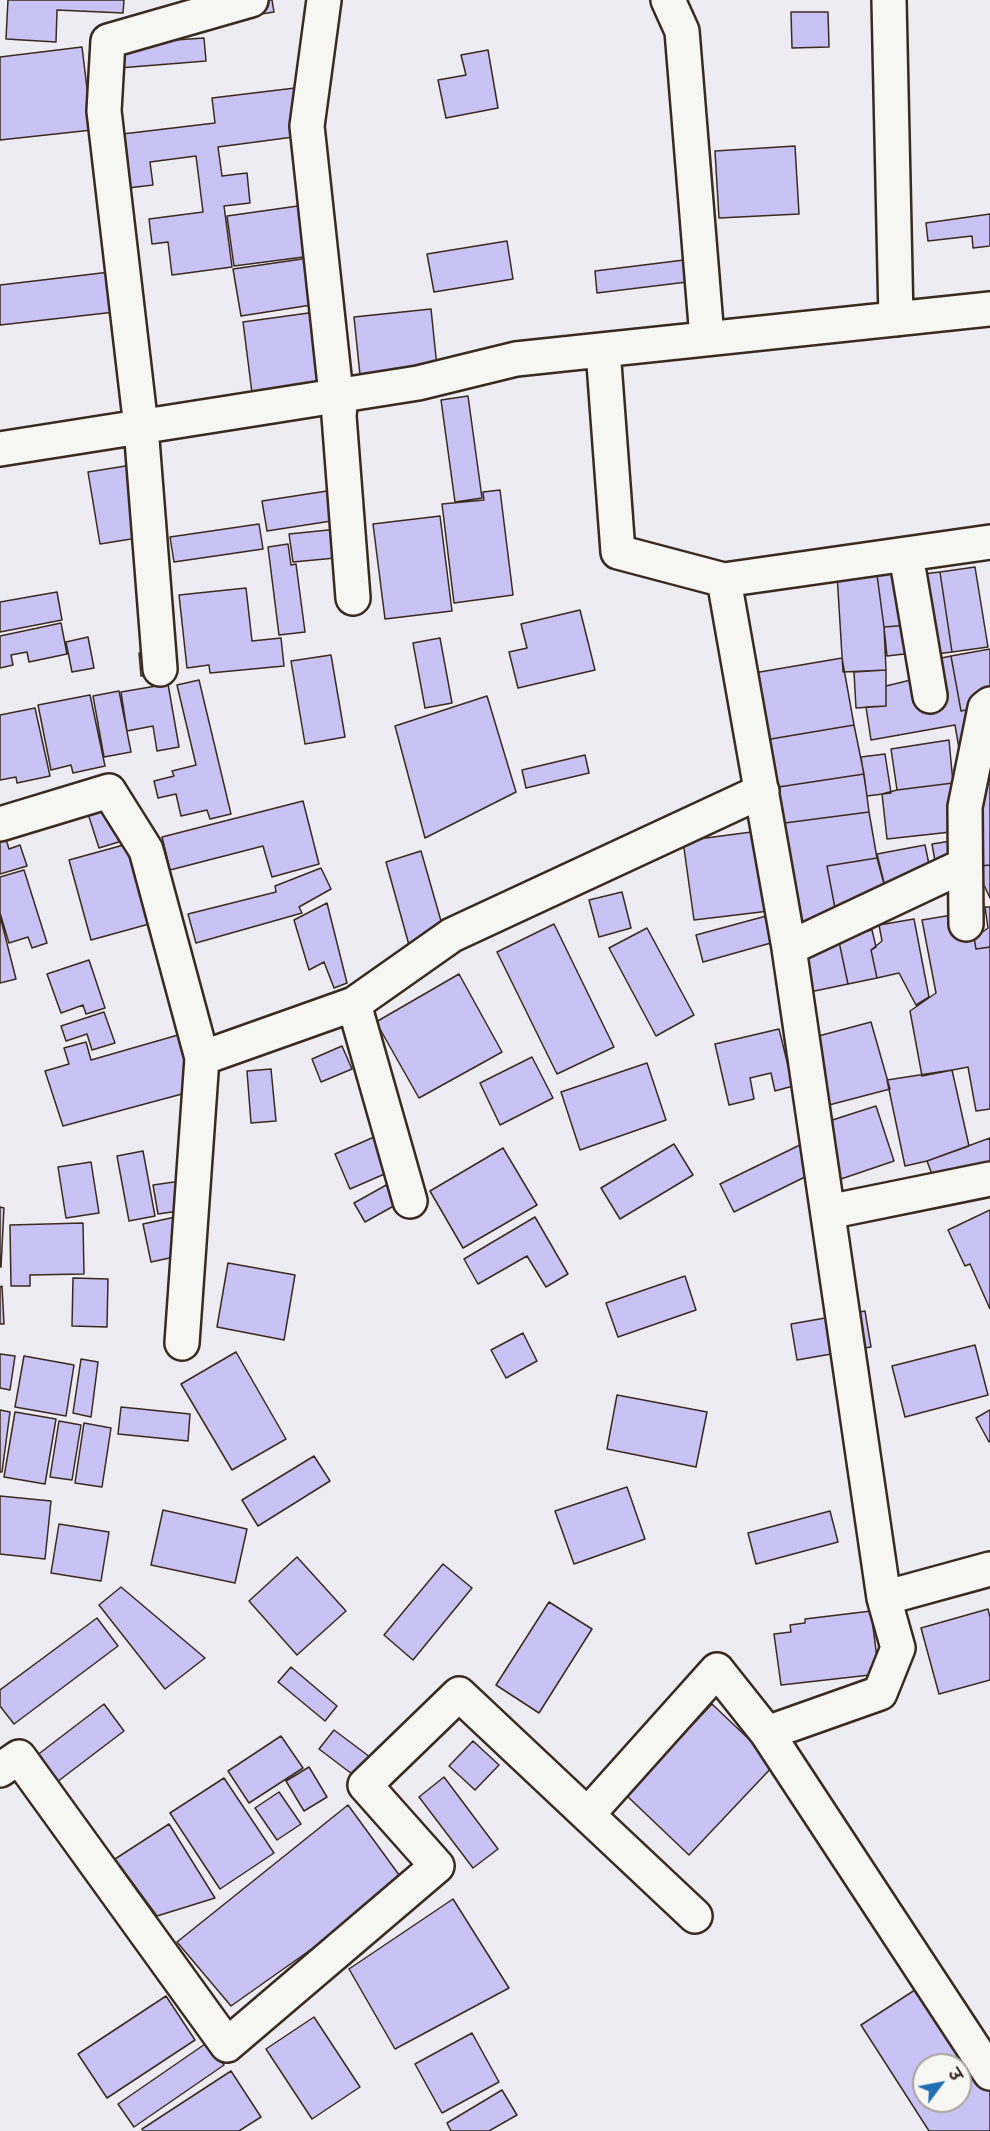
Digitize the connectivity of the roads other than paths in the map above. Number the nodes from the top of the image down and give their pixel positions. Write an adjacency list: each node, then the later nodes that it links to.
1 (251, 0): 10 (street)
2 (324, 0): 9 (street)
3 (668, 0): 7 (street)
4 (889, 0): 6 (street)
5 (990, 309): 6 (street)
6 (896, 319): 7 (street)
7 (707, 338): 8 (street)
8 (603, 350): 9 (street); 14 (street)
9 (341, 395): 10 (street); 15 (street)
10 (141, 427): 11 (street); 16 (street)
11 (0, 449)
12 (990, 542): 13 (street)
13 (906, 555): 14 (street); 17 (street)
14 (724, 580): 19 (street)
15 (353, 598)
16 (160, 669)
17 (930, 696)
18 (990, 704): 21 (street)
19 (762, 790): 23 (street); 24 (street)
20 (0, 824): 25 (street)
21 (965, 865): 22 (street); 23 (street)
22 (966, 924)
23 (789, 948): 28 (street)
24 (354, 1004): 25 (street); 27 (street)
25 (202, 1058): 29 (street)
26 (990, 1179): 28 (street)
27 (410, 1201)
28 (828, 1212): 31 (street)
29 (182, 1342)
30 (990, 1569): 31 (street)
31 (884, 1598): 32 (street)
32 (767, 1733): 34 (street); 36 (street)
33 (0, 1770): 34 (street)
34 (588, 1814): 35 (street)
35 (695, 1916)
36 (990, 2073)

